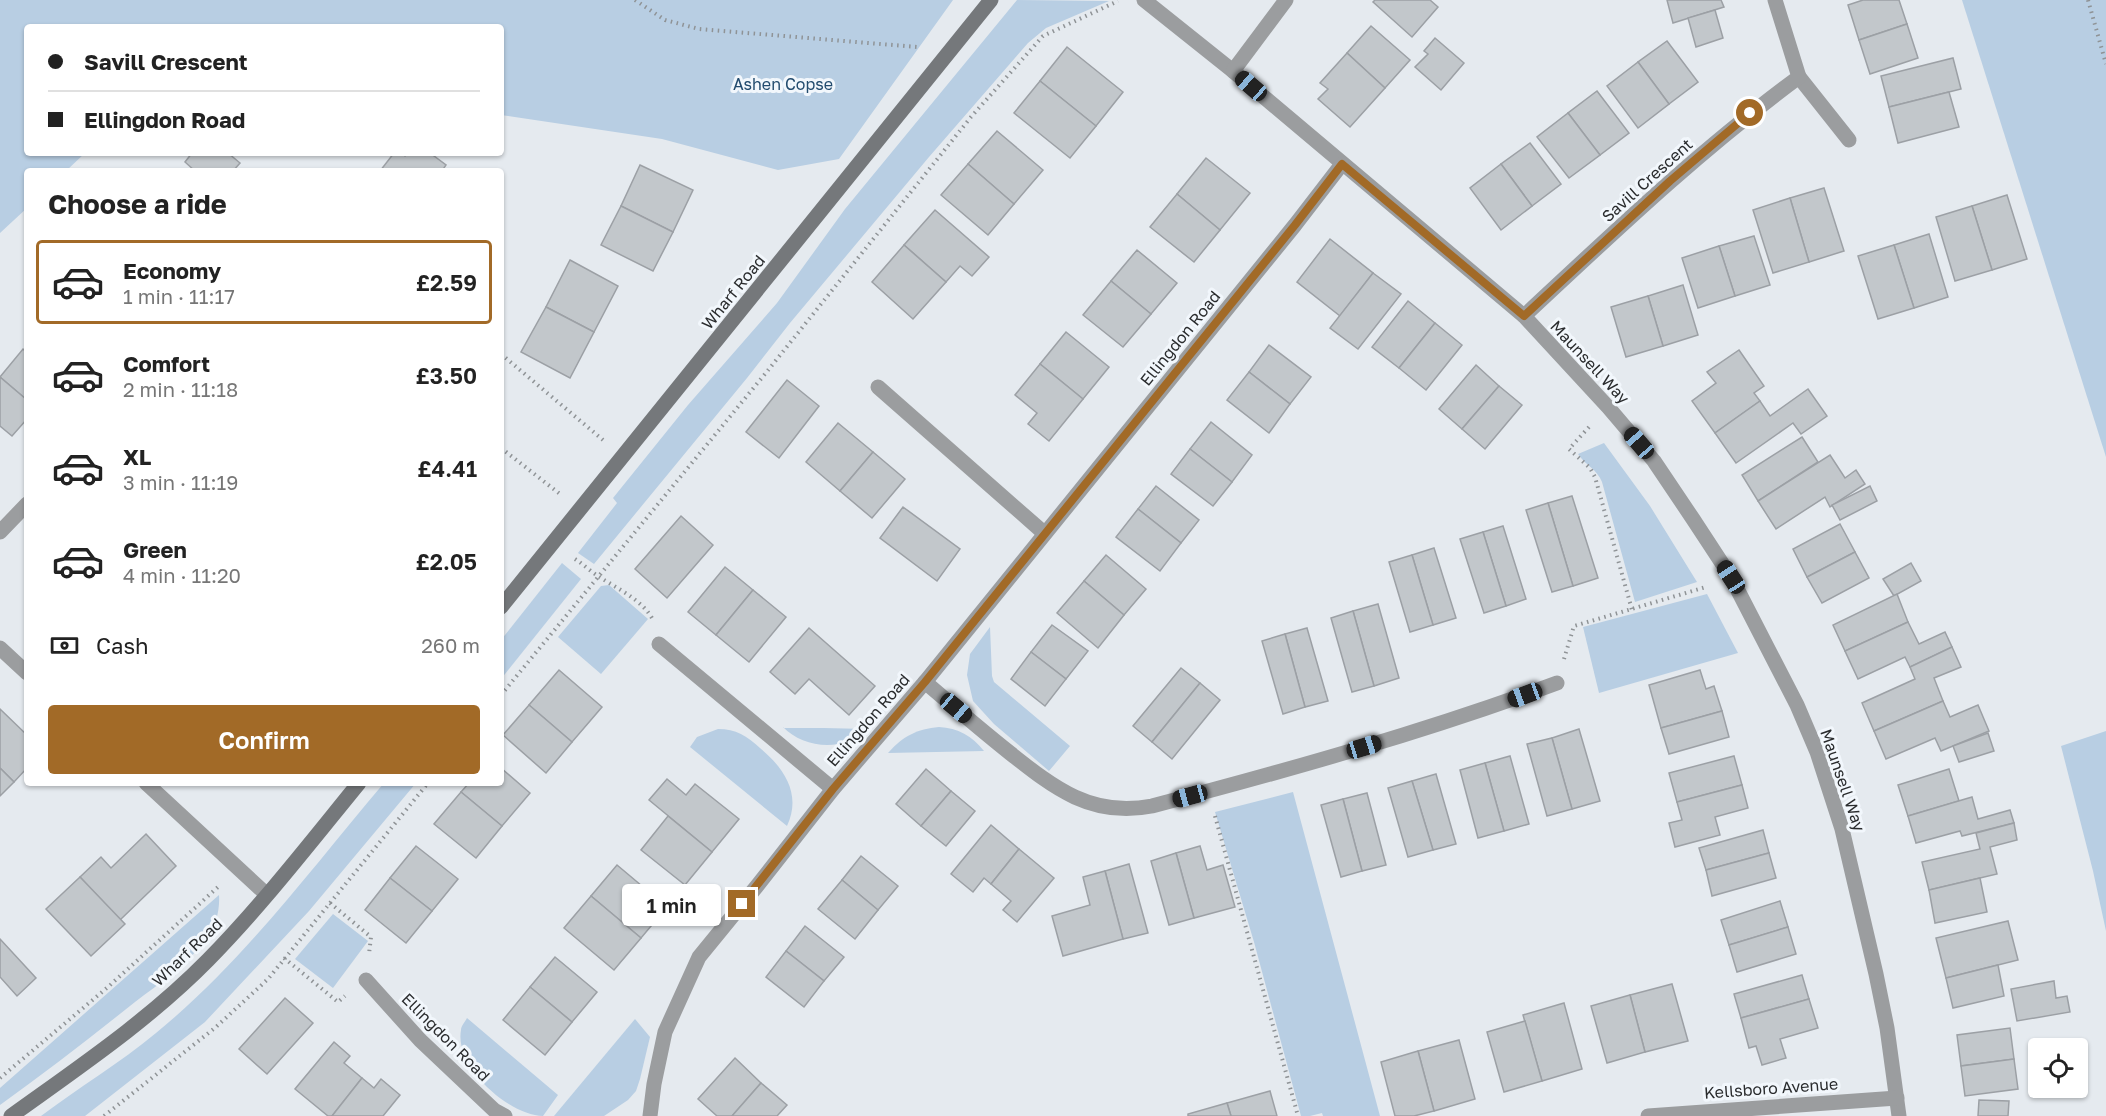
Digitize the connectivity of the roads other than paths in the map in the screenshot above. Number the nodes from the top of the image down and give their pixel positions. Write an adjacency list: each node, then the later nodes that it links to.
1 (991, 0): 14 (main road, Wharf Road)
2 (1144, 0): 5 (street, Maunsell Way)
3 (1286, 0): 5 (street)
4 (1775, 0): 6 (street)
5 (1233, 71): 8 (street, Maunsell Way)
6 (1800, 77): 7 (street); 9 (street, Savill Crescent)
7 (1849, 140)
8 (1342, 164): 9 (street, Maunsell Way); 13 (street, Ellingdon Road)
9 (1524, 316): 25 (street, Maunsell Way)
10 (878, 387): 13 (street)
11 (24, 507): 12 (street)
12 (0, 532)
13 (1044, 533): 18 (street, Ellingdon Road)
14 (504, 603)
15 (659, 644): 22 (street, Ellingdon Road)
16 (0, 648): 17 (street)
17 (24, 670)
18 (925, 682): 19 (street); 22 (street, Ellingdon Road)
19 (1557, 683)
20 (149, 786): 23 (street)
21 (356, 786): 23 (main road, Wharf Road)
22 (833, 789): 28 (street, Ellingdon Road)
23 (266, 894): 26 (main road, Wharf Road)
24 (366, 980): 27 (street, Ellingdon Road)
25 (1897, 1098): 29 (street, Kellsboro Avenue); 30 (street, Maunsell Way)
26 (11, 1116)
27 (505, 1116)
28 (650, 1116)
29 (1648, 1116)
30 (1899, 1116)

